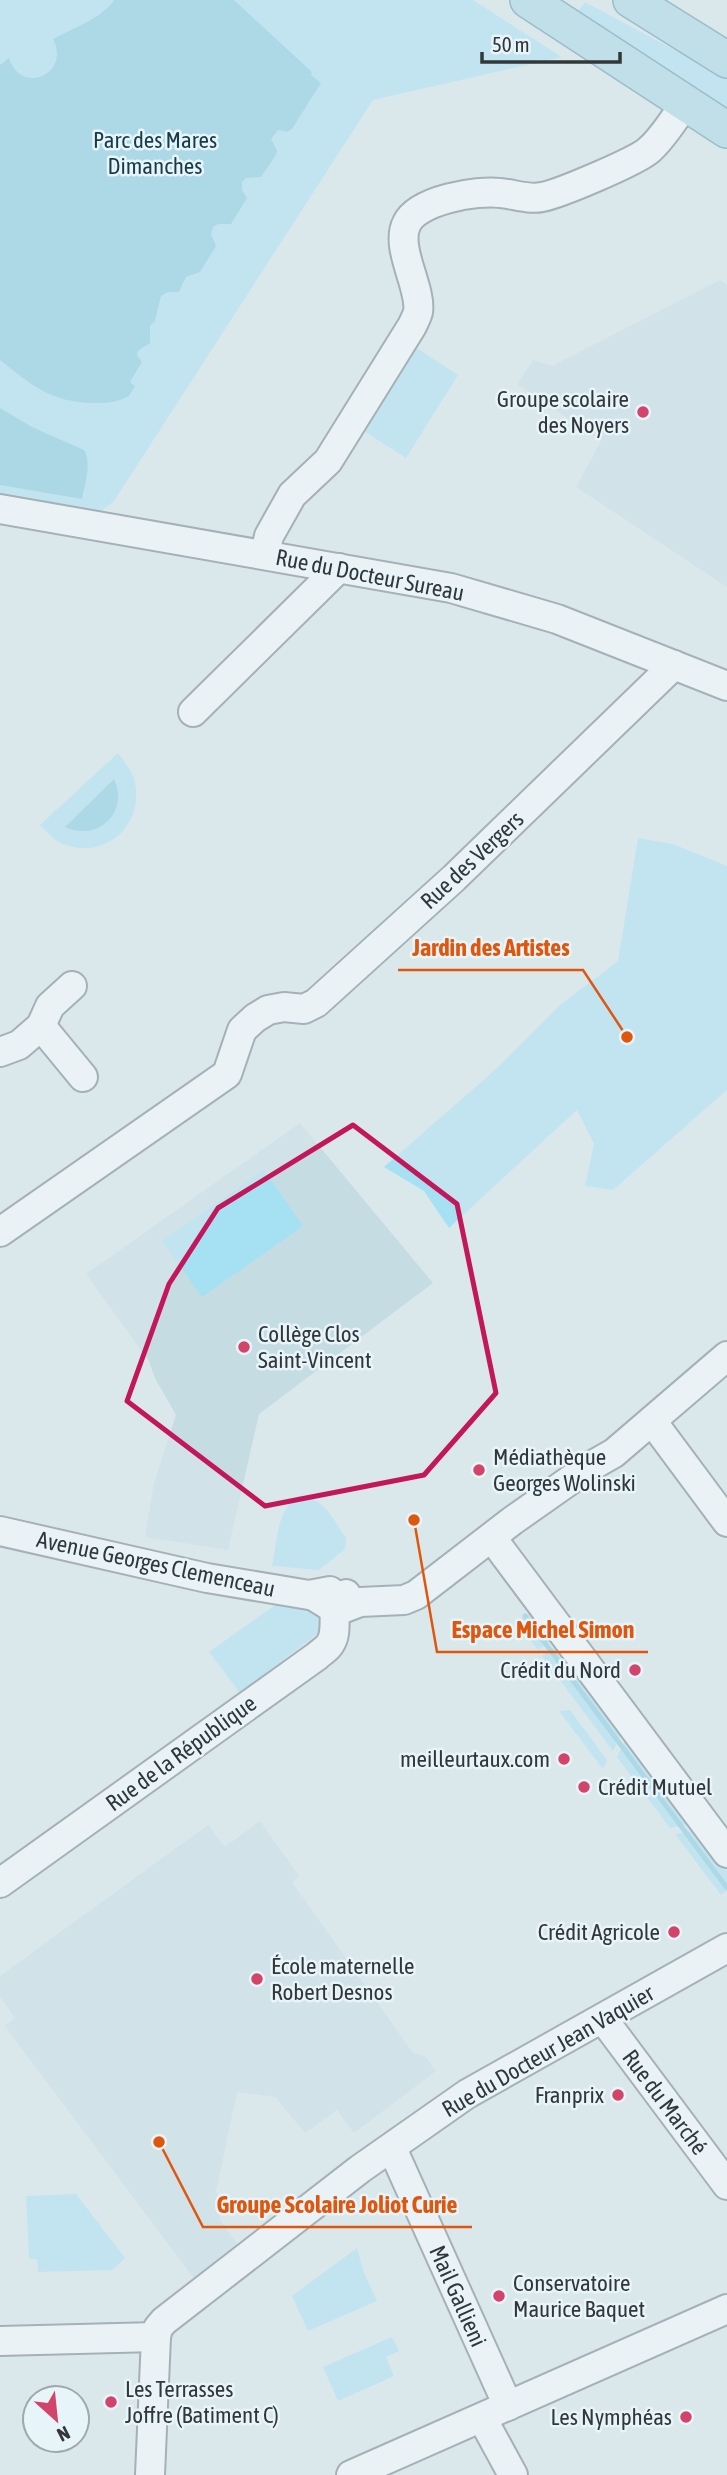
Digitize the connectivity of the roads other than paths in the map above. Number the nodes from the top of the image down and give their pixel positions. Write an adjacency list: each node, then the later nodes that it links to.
1 (528, 0): 4 (main road)
2 (631, 0): 3 (main road)
3 (727, 60)
4 (685, 104): 5 (main road); 7 (street)
5 (727, 130)
6 (0, 509): 7 (street, Rue du Docteur Sureau)
7 (265, 554): 8 (street, Rue du Docteur Sureau)
8 (339, 568): 9 (street, Rue du Docteur Sureau); 11 (street)
9 (674, 665): 10 (street, Rue du Docteur Sureau); 16 (street, Rue des Vergers)
10 (727, 686)
11 (193, 712)
12 (72, 986): 13 (street)
13 (41, 1026): 14 (street); 15 (street)
14 (0, 1052)
15 (83, 1077)
16 (0, 1232)
17 (727, 1356): 18 (street)
18 (652, 1422): 19 (street); 21 (street)
19 (727, 1522)
20 (0, 1531): 22 (street, Avenue Georges Clemenceau)
21 (492, 1538): 22 (street); 23 (street)
22 (333, 1598): 24 (street, Rue de la République)
23 (727, 1853)
24 (0, 1883)
25 (727, 1948): 26 (street, Rue du Docteur Jean Vaquier)
26 (603, 2019): 27 (street, Rue du Docteur Jean Vaquier); 28 (street, Rue du Marché)
27 (392, 2148): 30 (street, Rue du Docteur Jean Vaquier); 32 (street, Mail Gallieni)
28 (727, 2185)
29 (727, 2309): 32 (street)
30 (156, 2337): 31 (street); 34 (street)
31 (0, 2341)
32 (508, 2406): 33 (street)
33 (482, 2418): 35 (street); 36 (street)
34 (150, 2475)
35 (351, 2475)
36 (513, 2475)

